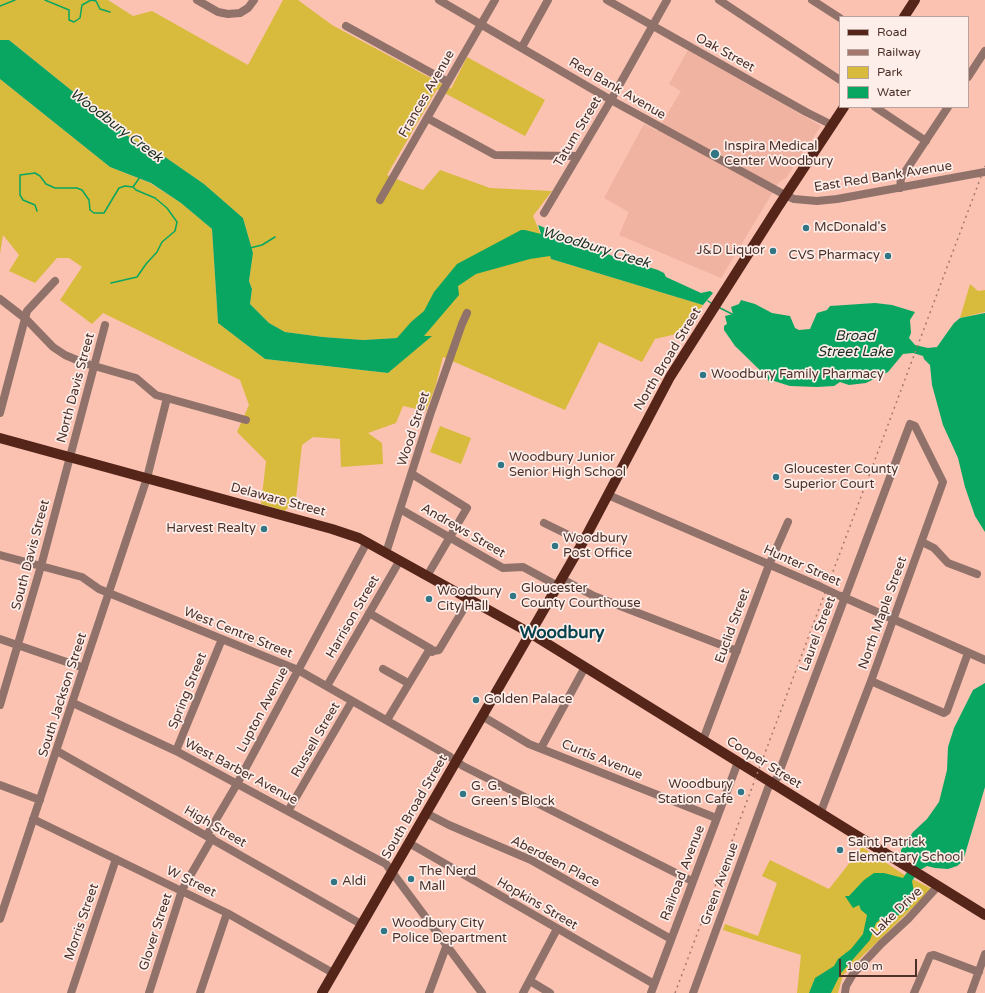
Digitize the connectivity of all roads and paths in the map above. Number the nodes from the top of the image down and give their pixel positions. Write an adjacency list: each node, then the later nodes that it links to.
1 (197, 0): 2 (street)
2 (254, 0)
3 (440, 0): 13 (street, Red Bank Avenue)
4 (495, 0): 13 (street, Frances Avenue)
5 (548, 0): 16 (street)
6 (607, 0): 15 (street, Oak Street)
7 (667, 0): 15 (street, Tatum Street)
8 (719, 0): 19 (street)
9 (812, 0): 12 (street)
10 (915, 0): 11 (main road)
11 (905, 16)
12 (839, 17)
13 (481, 24): 16 (street, Red Bank Avenue); 20 (street, Frances Avenue)
14 (346, 26): 20 (street)
15 (652, 27): 21 (street, Tatum Street); 26 (street, Oak Street)
16 (522, 47): 21 (street, Red Bank Avenue)
17 (985, 51): 18 (street)
18 (969, 75)
19 (839, 79)
20 (448, 82): 25 (street, Frances Avenue)
21 (611, 100): 28 (street, Tatum Street); 31 (street, Red Bank Avenue)
22 (843, 108): 26 (main road, North Broad Street)
23 (876, 108): 27 (street)
24 (947, 108): 27 (street)
25 (427, 118): 28 (street); 32 (street, Frances Avenue)
26 (832, 125): 31 (main road, North Broad Street)
27 (926, 141): 30 (street)
28 (576, 156): 33 (street, Tatum Street)
29 (985, 172): 30 (street, East Red Bank Avenue)
30 (900, 188): 31 (street, East Red Bank Avenue)
31 (785, 195): 48 (main road, North Broad Street)
32 (380, 200)
33 (544, 213)
34 (55, 281): 37 (street)
35 (0, 299): 37 (street)
36 (467, 313): 46 (street, Wood Street)
37 (26, 319): 39 (street); 41 (street)
38 (105, 325): 39 (street, North Davis Street)
39 (94, 366): 40 (street); 45 (street, North Davis Street)
40 (167, 398): 42 (street); 47 (street, South Jackson Street)
41 (0, 413)
42 (246, 420)
43 (910, 424): 55 (street, North Maple Street); 65 (street, Laurel Street)
44 (0, 438): 45 (main road, Delaware Street)
45 (70, 457): 47 (main road, Delaware Street); 60 (street, South Davis Street)
46 (412, 474): 49 (street, Wood Street); 52 (street)
47 (147, 478): 53 (main road, Delaware Street); 64 (street, South Jackson Street)
48 (608, 495): 54 (main road, North Broad Street); 59 (street, Hunter Street)
49 (400, 509): 52 (street, Andrews Street); 56 (street, Wood Street)
50 (788, 522): 59 (street, Euclid Street)
51 (544, 523): 54 (street)
52 (450, 538): 62 (street); 63 (street, Andrews Street)
53 (367, 542): 56 (main road, Delaware Street); 80 (street, Lupton Avenue)
54 (583, 542): 63 (main road, North Broad Street)
55 (922, 542): 61 (street); 68 (street, North Maple Street)
56 (386, 553): 58 (main road, Delaware Street)
57 (0, 555): 60 (street, West Centre Street)
58 (400, 560): 62 (main road, Delaware Street); 67 (street, Harrison Street)
59 (769, 565): 65 (street, Hunter Street, bridge); 73 (street, Euclid Street)
60 (41, 566): 64 (street, West Centre Street); 72 (street, South Davis Street)
61 (977, 574)
62 (427, 576): 66 (main road, Delaware Street)
63 (560, 582): 69 (main road, North Broad Street); 73 (street, Andrews Street)
64 (109, 593): 71 (street, West Centre Street); 78 (street, South Jackson Street)
65 (842, 597): 68 (street, Hunter Street); 96 (street, Laurel Street)
66 (469, 600): 69 (main road, Delaware Street); 74 (street)
67 (369, 613): 74 (street); 83 (street, Harrison Street)
68 (893, 620): 75 (street, Hunter Street); 81 (street, North Maple Street)
69 (530, 633): 77 (main road, Cooper Street); 87 (main road, South Broad Street)
70 (0, 639): 72 (street)
71 (222, 639): 80 (street, West Centre Street); 92 (street, Spring Street)
72 (18, 645): 78 (street); 86 (street, South Davis Street)
73 (737, 651): 89 (street, Euclid Street)
74 (432, 652): 82 (street)
75 (968, 653): 76 (street, Hunter Street); 81 (street)
76 (985, 660)
77 (585, 667): 89 (main road, Cooper Street); 90 (street)
78 (84, 668): 85 (street, South Jackson Street)
79 (383, 669): 82 (street)
80 (298, 670): 83 (street, West Centre Street); 95 (street, Lupton Avenue)
81 (871, 681): 101 (street, North Maple Street)
82 (408, 683): 88 (street)
83 (327, 686): 84 (street, West Centre Street)
84 (352, 701): 88 (street, West Centre Street); 99 (street, Russell Street)
85 (73, 703): 91 (street, South Jackson Street); 92 (street, West Barber Avenue)
86 (0, 705)
87 (482, 716): 90 (street, Curtis Avenue); 93 (main road, South Broad Street)
88 (387, 720): 93 (street, West Centre Street)
89 (703, 740): 94 (main road, Cooper Street)
90 (540, 748): 102 (street, Curtis Avenue)
91 (57, 751): 98 (street, South Jackson Street); 104 (street, High Street)
92 (176, 751): 95 (street, West Barber Avenue)
93 (456, 761): 100 (main road, South Broad Street); 108 (street, West Centre Street)
94 (738, 762): 96 (main road, Cooper Street); 102 (street, Railroad Avenue)
95 (237, 784): 99 (street, West Barber Avenue); 104 (street, Glover Street)
96 (772, 784): 101 (main road, Cooper Street); 132 (street, Green Avenue)
97 (0, 786): 98 (street)
98 (40, 800): 103 (street, South Jackson Street)
99 (288, 811): 107 (street, West Barber Avenue)
100 (426, 813): 105 (main road, South Broad Street); 116 (street, Aberdeen Place)
101 (820, 814): 109 (main road, Cooper Street)
102 (716, 818): 108 (street, Railroad Avenue)
103 (34, 819): 106 (street, W Street); 113 (street, South Jackson Street)
104 (209, 837): 110 (street, Glover Street); 114 (street, High Street)
105 (409, 843): 107 (main road, South Broad Street); 115 (street, Hopkins Street)
106 (116, 859): 110 (street, W Street); 124 (street, Morris Street)
107 (392, 872): 114 (main road, South Broad Street); 117 (street, West Barber Avenue)
108 (692, 881): 116 (street, Railroad Avenue)
109 (938, 886): 112 (main road, Cooper Street); 133 (street, Lake Drive)
110 (182, 890): 111 (street, W Street); 125 (street, Glover Street)
111 (227, 913): 120 (street, W Street); 126 (street)
112 (985, 916)
113 (0, 919)
114 (361, 924): 120 (main road, South Broad Street)
115 (557, 930): 121 (street); 122 (street, Hopkins Street)
116 (671, 939): 122 (street, Railroad Avenue)
117 (446, 947): 123 (street, West Barber Avenue); 128 (street)
118 (985, 954): 119 (street)
119 (979, 972): 134 (street); 135 (street)
120 (333, 973): 127 (main road, South Broad Street)
121 (530, 981): 129 (street); 130 (street)
122 (654, 984): 131 (street, Railroad Avenue)
123 (480, 992)
124 (71, 993)
125 (149, 993)
126 (200, 993)
127 (322, 993)
128 (429, 993)
129 (523, 993)
130 (550, 993)
131 (651, 993)
132 (694, 993)
133 (845, 993)
134 (914, 993)
135 (971, 993)

